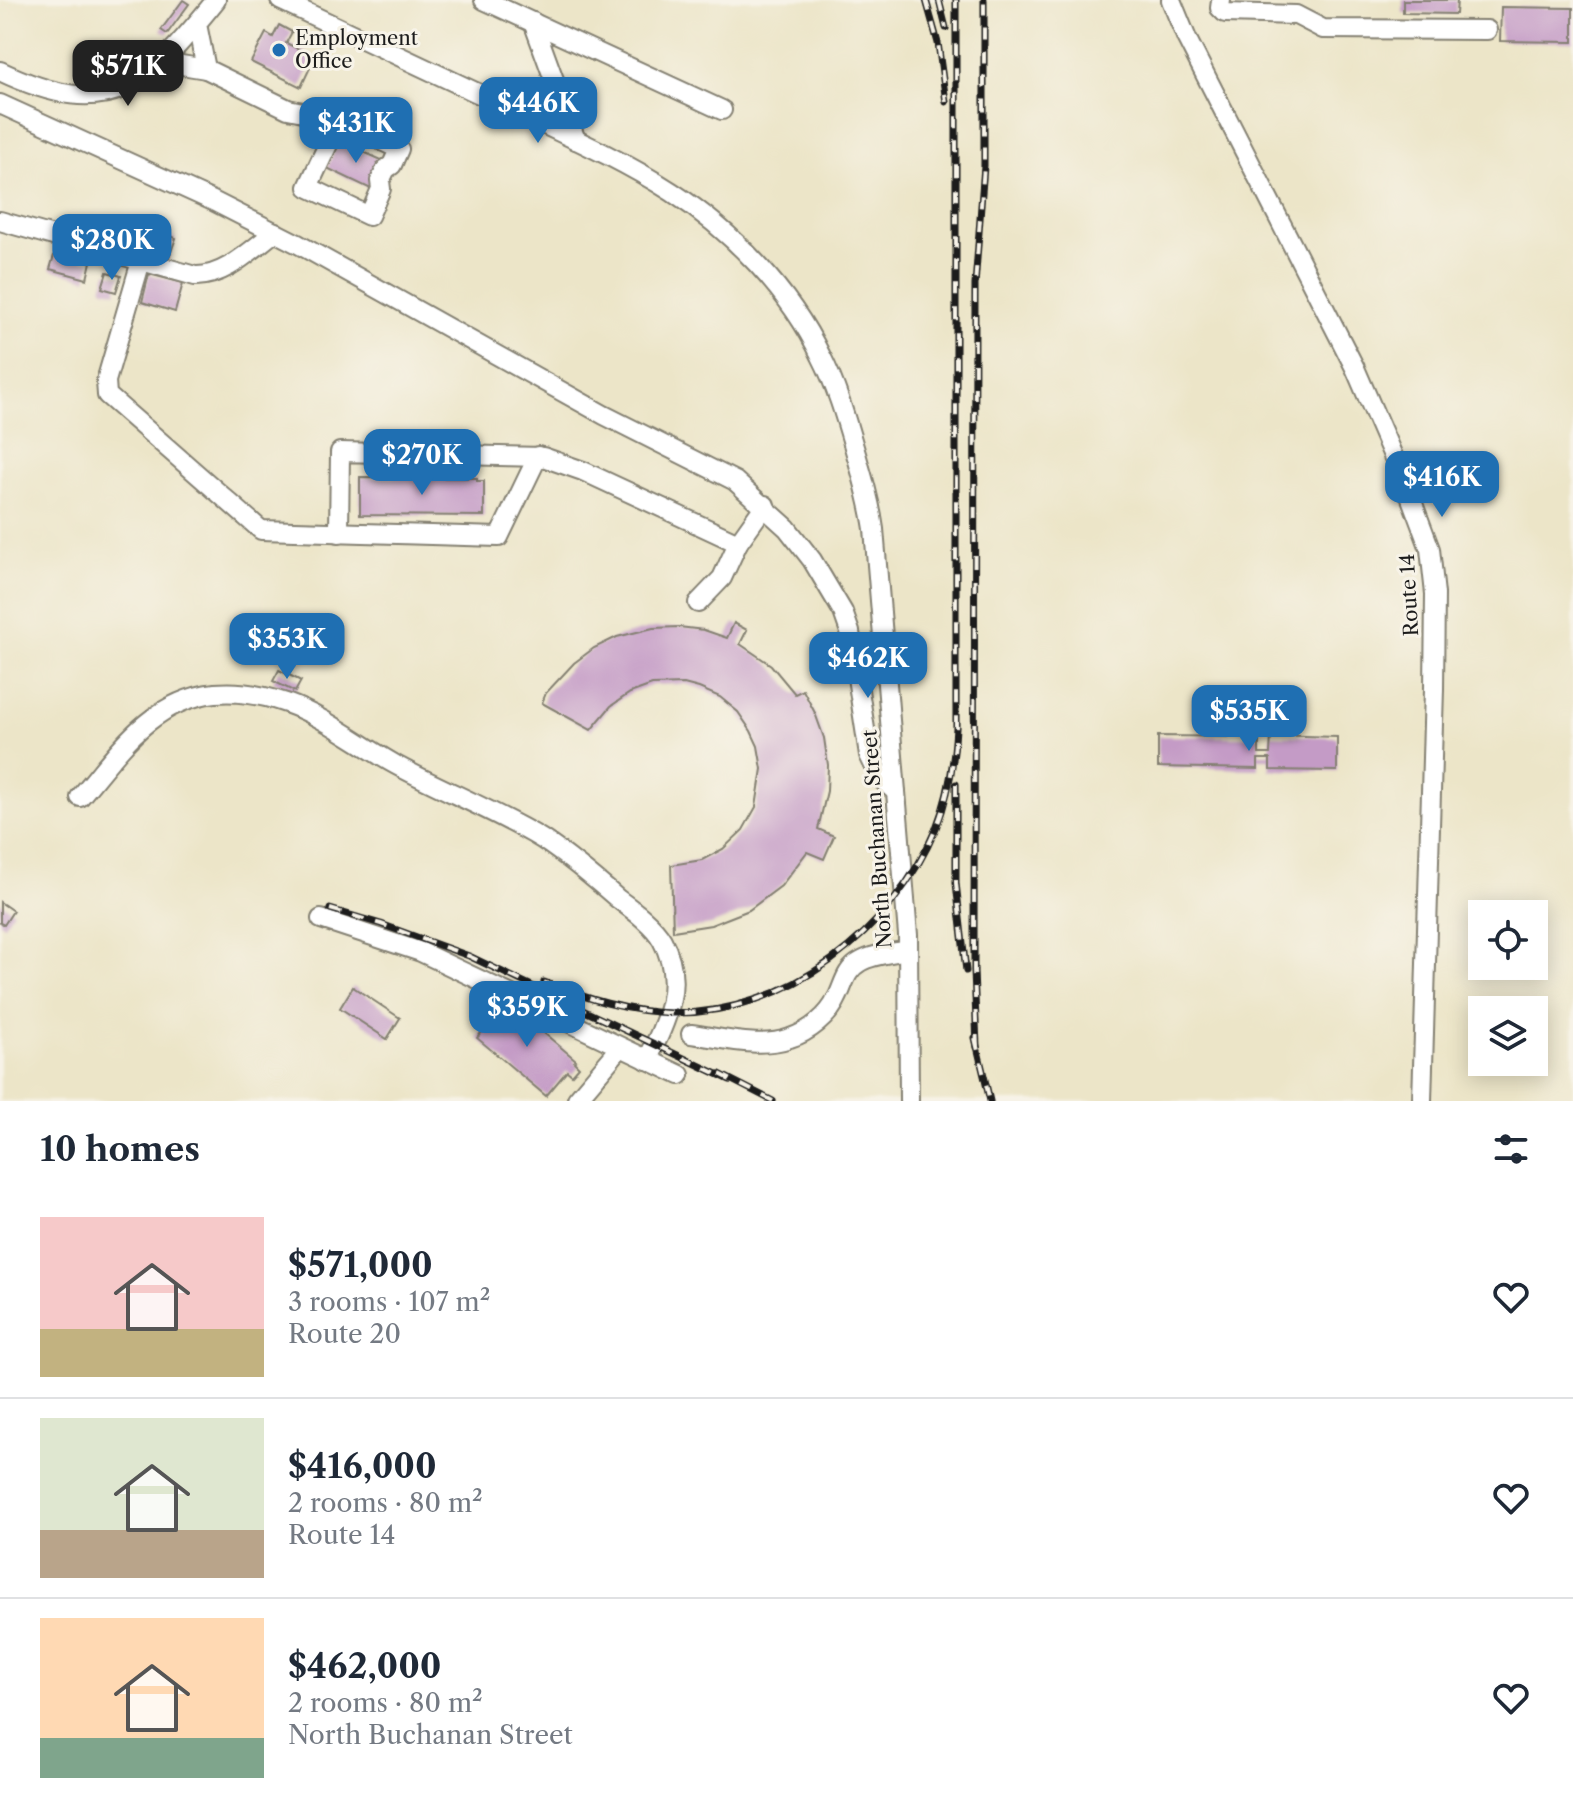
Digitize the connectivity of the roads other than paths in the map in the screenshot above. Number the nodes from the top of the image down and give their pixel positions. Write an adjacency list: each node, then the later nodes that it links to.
1 (216, 0): 7 (street)
2 (280, 0): 15 (street, North Buchanan Street)
3 (484, 0): 6 (street)
4 (1171, 0): 34 (street, Route 14)
5 (1221, 0): 8 (street)
6 (533, 22): 13 (street); 15 (street)
7 (197, 24): 9 (street); 10 (street)
8 (1487, 30)
9 (163, 62): 10 (street); 11 (street)
10 (206, 69): 14 (street)
11 (0, 71)
12 (0, 104): 17 (street)
13 (722, 110)
14 (339, 121): 14 (street)
15 (576, 140): 24 (street, North Buchanan Street)
16 (0, 221): 18 (street)
17 (275, 232): 18 (street); 20 (street)
18 (141, 261): 21 (street)
19 (538, 456): 21 (street); 21 (street); 22 (street)
20 (765, 505): 22 (street); 24 (street)
21 (339, 533)
22 (738, 543): 23 (street)
23 (698, 603)
24 (896, 792): 27 (street, North Buchanan Street)
25 (80, 797): 30 (street)
26 (321, 919): 29 (street)
27 (908, 950): 28 (street); 33 (street, North Buchanan Street)
28 (691, 1034)
29 (620, 1048): 30 (street); 32 (street)
30 (647, 1060): 31 (street)
31 (680, 1075)
32 (580, 1101)
33 (909, 1101)
34 (1422, 1101)

